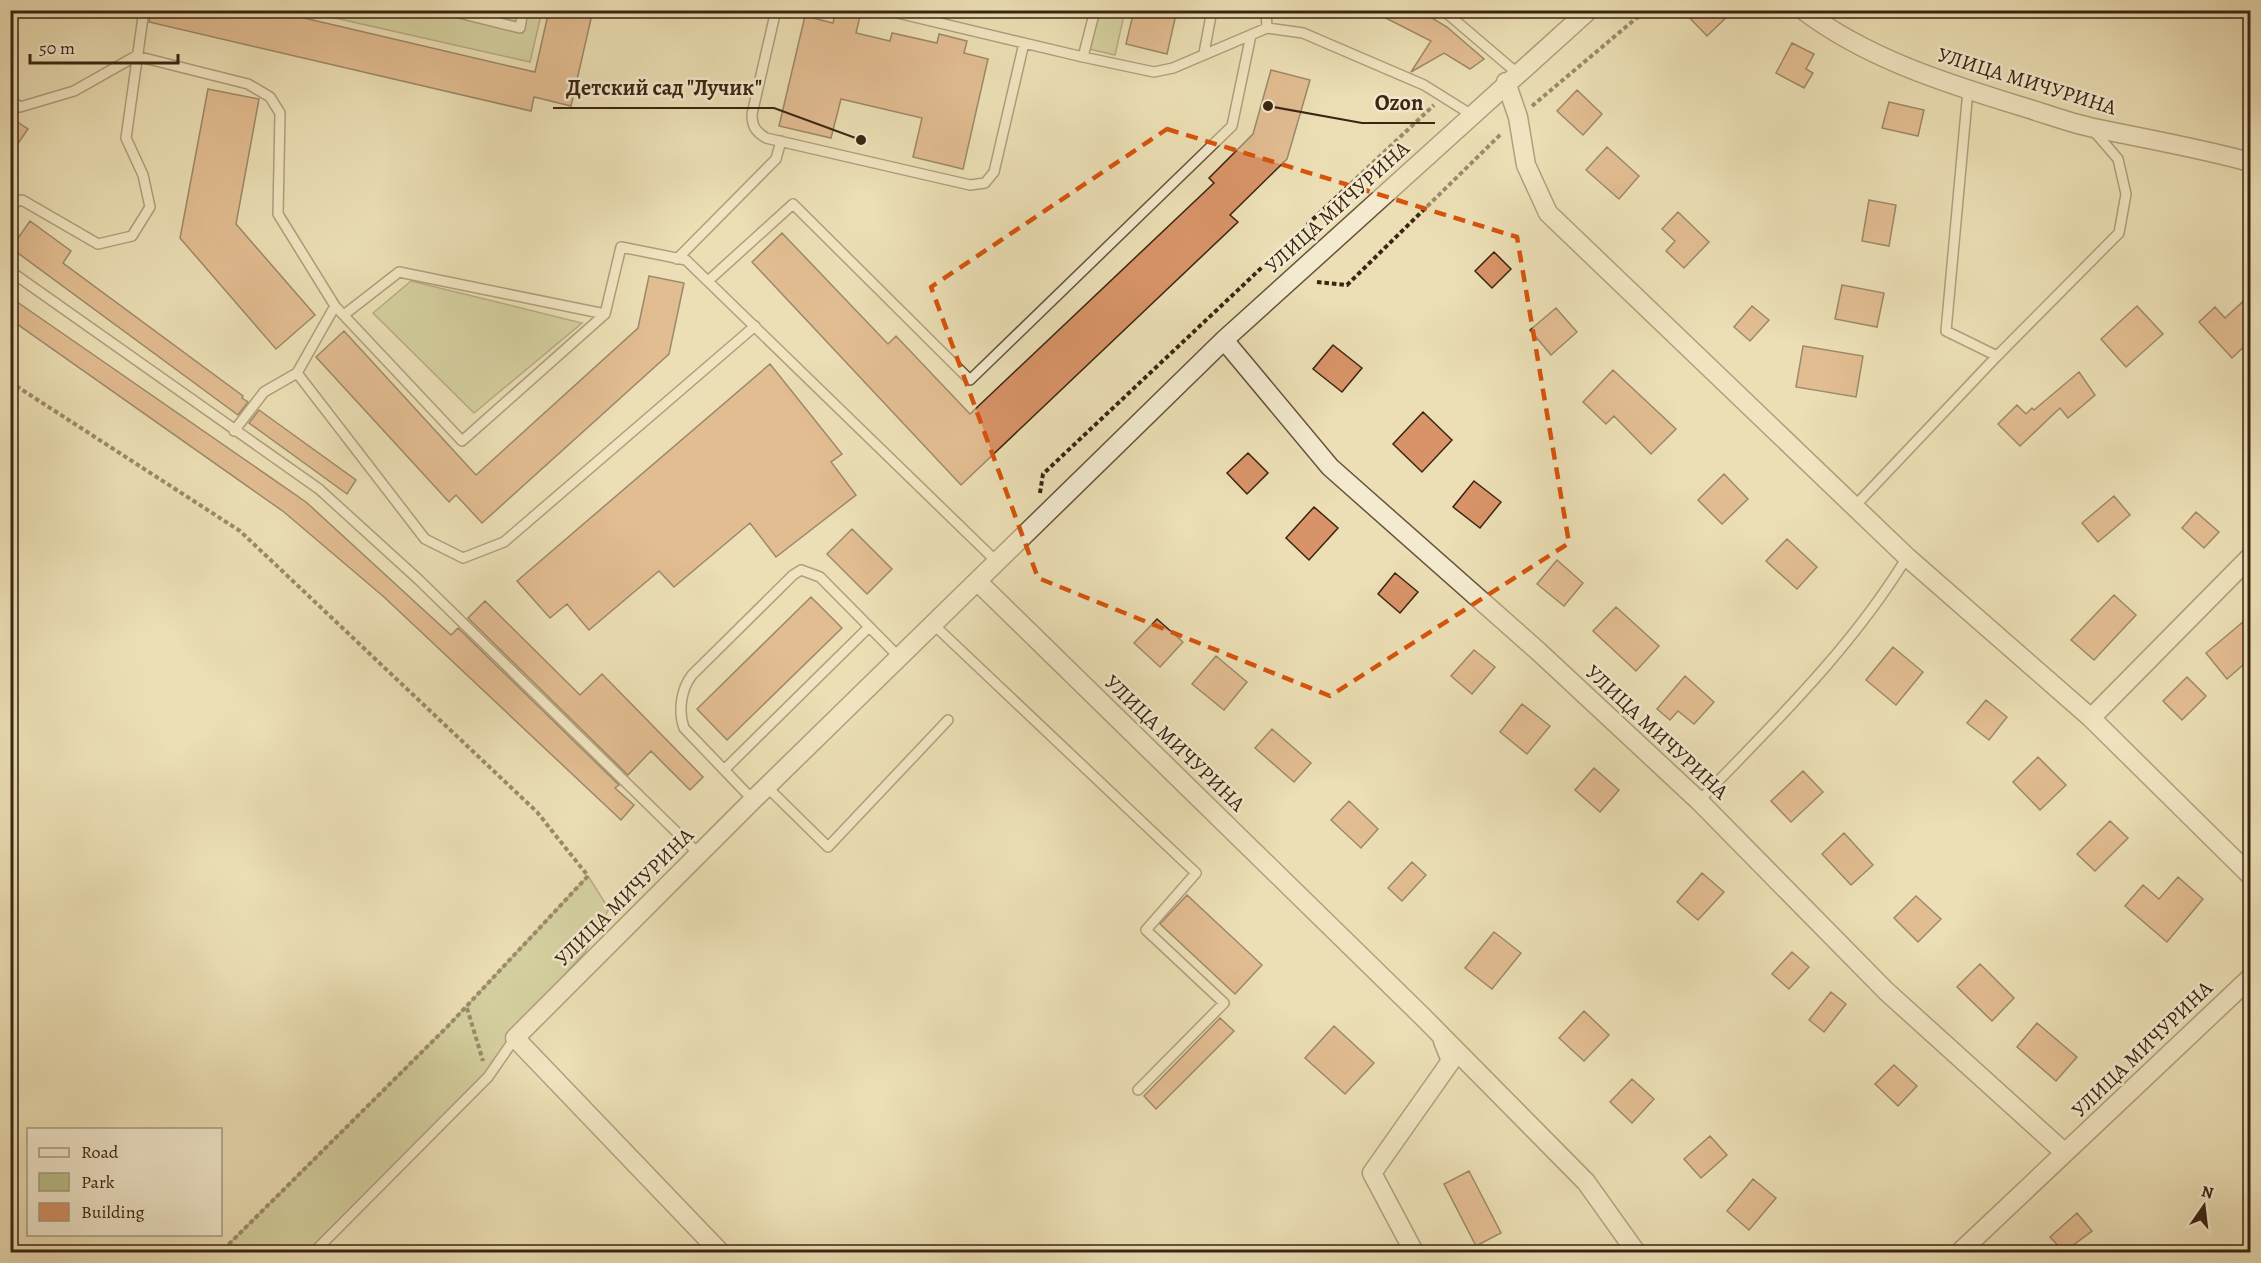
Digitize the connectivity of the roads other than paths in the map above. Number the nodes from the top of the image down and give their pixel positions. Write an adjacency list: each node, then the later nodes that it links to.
1 (144, 10): 16 (lane)
2 (447, 10): 3 (lane)
3 (524, 10)
4 (776, 10): 23 (lane)
5 (885, 10): 14 (lane)
6 (1095, 10): 17 (lane)
7 (1212, 10): 15 (lane)
8 (1266, 10): 12 (lane)
9 (1443, 10): 18 (lane)
10 (1589, 10): 18 (street, УЛИЦА МИЧУРИНА)
11 (1803, 10): 19 (street, УЛИЦА МИЧУРИНА)
12 (1268, 28): 13 (lane); 21 (lane)
13 (1251, 35): 15 (lane); 28 (lane)
14 (1024, 43): 17 (lane); 23 (lane)
15 (1204, 53): 17 (lane)
16 (136, 56): 20 (lane); 25 (lane); 29 (lane)
17 (1083, 57)
18 (1512, 78): 21 (street, УЛИЦА МИЧУРИНА); 37 (street)
19 (1968, 90): 22 (street, УЛИЦА МИЧУРИНА); 34 (lane)
20 (10, 100)
21 (1472, 115): 33 (street, УЛИЦА МИЧУРИНА)
22 (2092, 128): 24 (street, УЛИЦА МИЧУРИНА); 34 (lane)
23 (781, 141): 26 (lane)
24 (2250, 162)
25 (10, 204)
26 (677, 258): 28 (lane); 31 (lane)
27 (10, 272): 36 (lane)
28 (708, 281): 32 (lane)
29 (335, 306): 30 (lane); 35 (lane)
30 (345, 314): 31 (lane); 31 (lane)
31 (605, 314)
32 (755, 326): 35 (lane); 40 (lane)
33 (1224, 340): 40 (street, УЛИЦА МИЧУРИНА); 50 (street, УЛИЦА МИЧУРИНА)
34 (1997, 356): 37 (lane)
35 (297, 373): 36 (lane)
36 (234, 431): 51 (lane)
37 (1854, 507): 38 (street)
38 (1907, 557): 45 (street); 50 (lane)
39 (2250, 557): 45 (street)
40 (996, 562): 41 (street, УЛИЦА МИЧУРИНА)
41 (977, 581): 42 (street, УЛИЦА МИЧУРИНА); 55 (street, УЛИЦА МИЧУРИНА)
42 (933, 624): 44 (street, УЛИЦА МИЧУРИНА); 56 (lane)
43 (869, 627): 44 (lane); 47 (lane); 47 (lane)
44 (899, 657): 48 (street, УЛИЦА МИЧУРИНА)
45 (2091, 718): 52 (street)
46 (948, 720): 48 (lane)
47 (724, 770): 49 (lane)
48 (767, 786): 49 (street, УЛИЦА МИЧУРИНА)
49 (753, 800): 51 (street, УЛИЦА МИЧУРИНА)
50 (1699, 801): 57 (street, УЛИЦА МИЧУРИНА)
51 (699, 854): 54 (street, УЛИЦА МИЧУРИНА)
52 (2250, 875)
53 (2250, 978): 57 (street, УЛИЦА МИЧУРИНА)
54 (515, 1038): 58 (lane); 59 (street)
55 (1443, 1040): 60 (street); 61 (street, УЛИЦА МИЧУРИНА)
56 (1138, 1090)
57 (2066, 1153): 62 (street, УЛИЦА МИЧУРИНА)
58 (314, 1252)
59 (720, 1252)
60 (1414, 1252)
61 (1636, 1252)
62 (1960, 1252)

